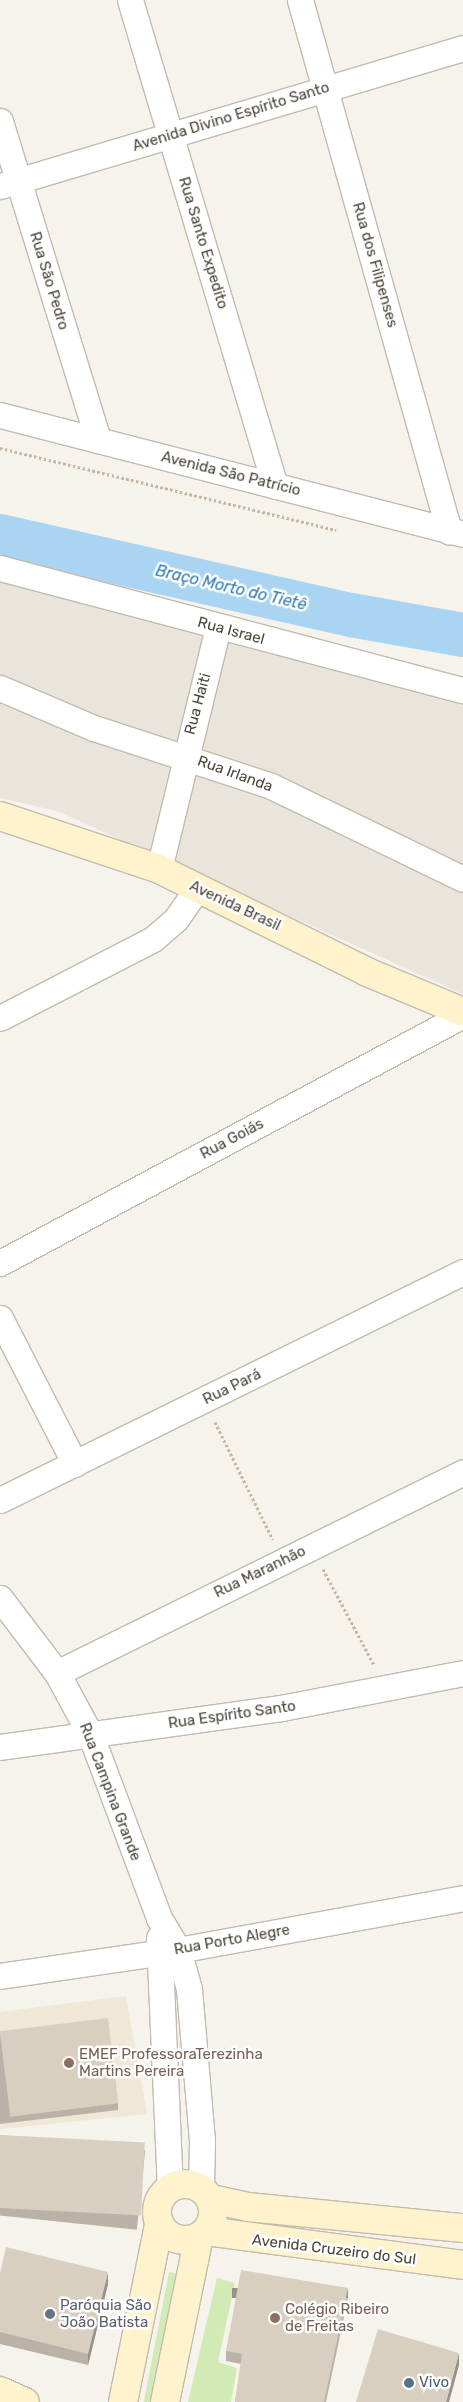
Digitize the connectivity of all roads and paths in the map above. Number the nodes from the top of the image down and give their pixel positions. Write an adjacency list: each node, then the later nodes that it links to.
1 (130, 0): 6 (street, Rua Santo Expedito)
2 (300, 0): 4 (street, Rua dos Filipenses)
3 (463, 48): 4 (street, Avenida Divino Espírito Santo)
4 (326, 89): 6 (street, Avenida Divino Espírito Santo); 13 (street, Rua dos Filipenses)
5 (0, 121): 7 (street, Rua São Pedro)
6 (171, 135): 7 (street, Avenida Divino Espírito Santo); 11 (street, Rua Santo Expedito)
7 (9, 183): 9 (street, Rua São Pedro)
8 (0, 415): 9 (street, Avenida São Patrício)
9 (98, 440): 11 (street, Avenida São Patrício)
10 (0, 448): 12 (path)
11 (275, 486): 13 (street, Avenida São Patrício)
12 (344, 532)
13 (456, 532)
14 (0, 568): 15 (street, Rua Israel)
15 (218, 627): 17 (street, Rua Israel); 18 (street, Rua Haiti)
16 (0, 688): 18 (street, Rua Irlanda)
17 (463, 690)
18 (184, 756): 20 (street, Rua Haiti); 21 (street, Rua Irlanda)
19 (0, 816): 20 (street, Avenida Brasil)
20 (159, 870): 22 (street, Avenida Brasil)
21 (463, 879)
22 (197, 889): 23 (street, Avenida Brasil); 24 (street)
23 (463, 1013): 25 (street, Rua Goiás)
24 (0, 1018)
25 (0, 1264)
26 (463, 1272): 28 (street, Rua Pará)
27 (0, 1318): 29 (street)
28 (204, 1400): 29 (street, Rua Pará); 33 (path)
29 (74, 1464): 31 (street, Rua Pará)
30 (463, 1472): 32 (street, Rua Maranhão)
31 (0, 1500)
32 (310, 1547): 33 (street, Rua Maranhão); 37 (path)
33 (283, 1560): 35 (street, Rua Maranhão)
34 (0, 1598): 35 (street, Rua Campina Grande)
35 (57, 1673): 38 (street, Rua Campina Grande)
36 (463, 1673): 37 (street, Rua Espírito Santo)
37 (388, 1690): 38 (street, Rua Espírito Santo)
38 (91, 1736): 39 (street, Rua Espírito Santo); 41 (street, Rua Campina Grande)
39 (0, 1747)
40 (463, 1898): 41 (street, Rua Porto Alegre)
41 (168, 1952): 42 (street, Rua Porto Alegre); 43 (street, Rua Campina Grande); 44 (street, Rua Campina Grande)
42 (0, 1976)
43 (170, 2188): 44 (street); 45 (street)
44 (206, 2194): 46 (street); 47 (street)
45 (159, 2225): 47 (street); 51 (street)
46 (463, 2228)
47 (203, 2234): 48 (street, Avenida Cruzeiro do Sul); 52 (street)
48 (463, 2265)
49 (0, 2391): 50 (street)
50 (25, 2402)
51 (123, 2402)
52 (165, 2402)

